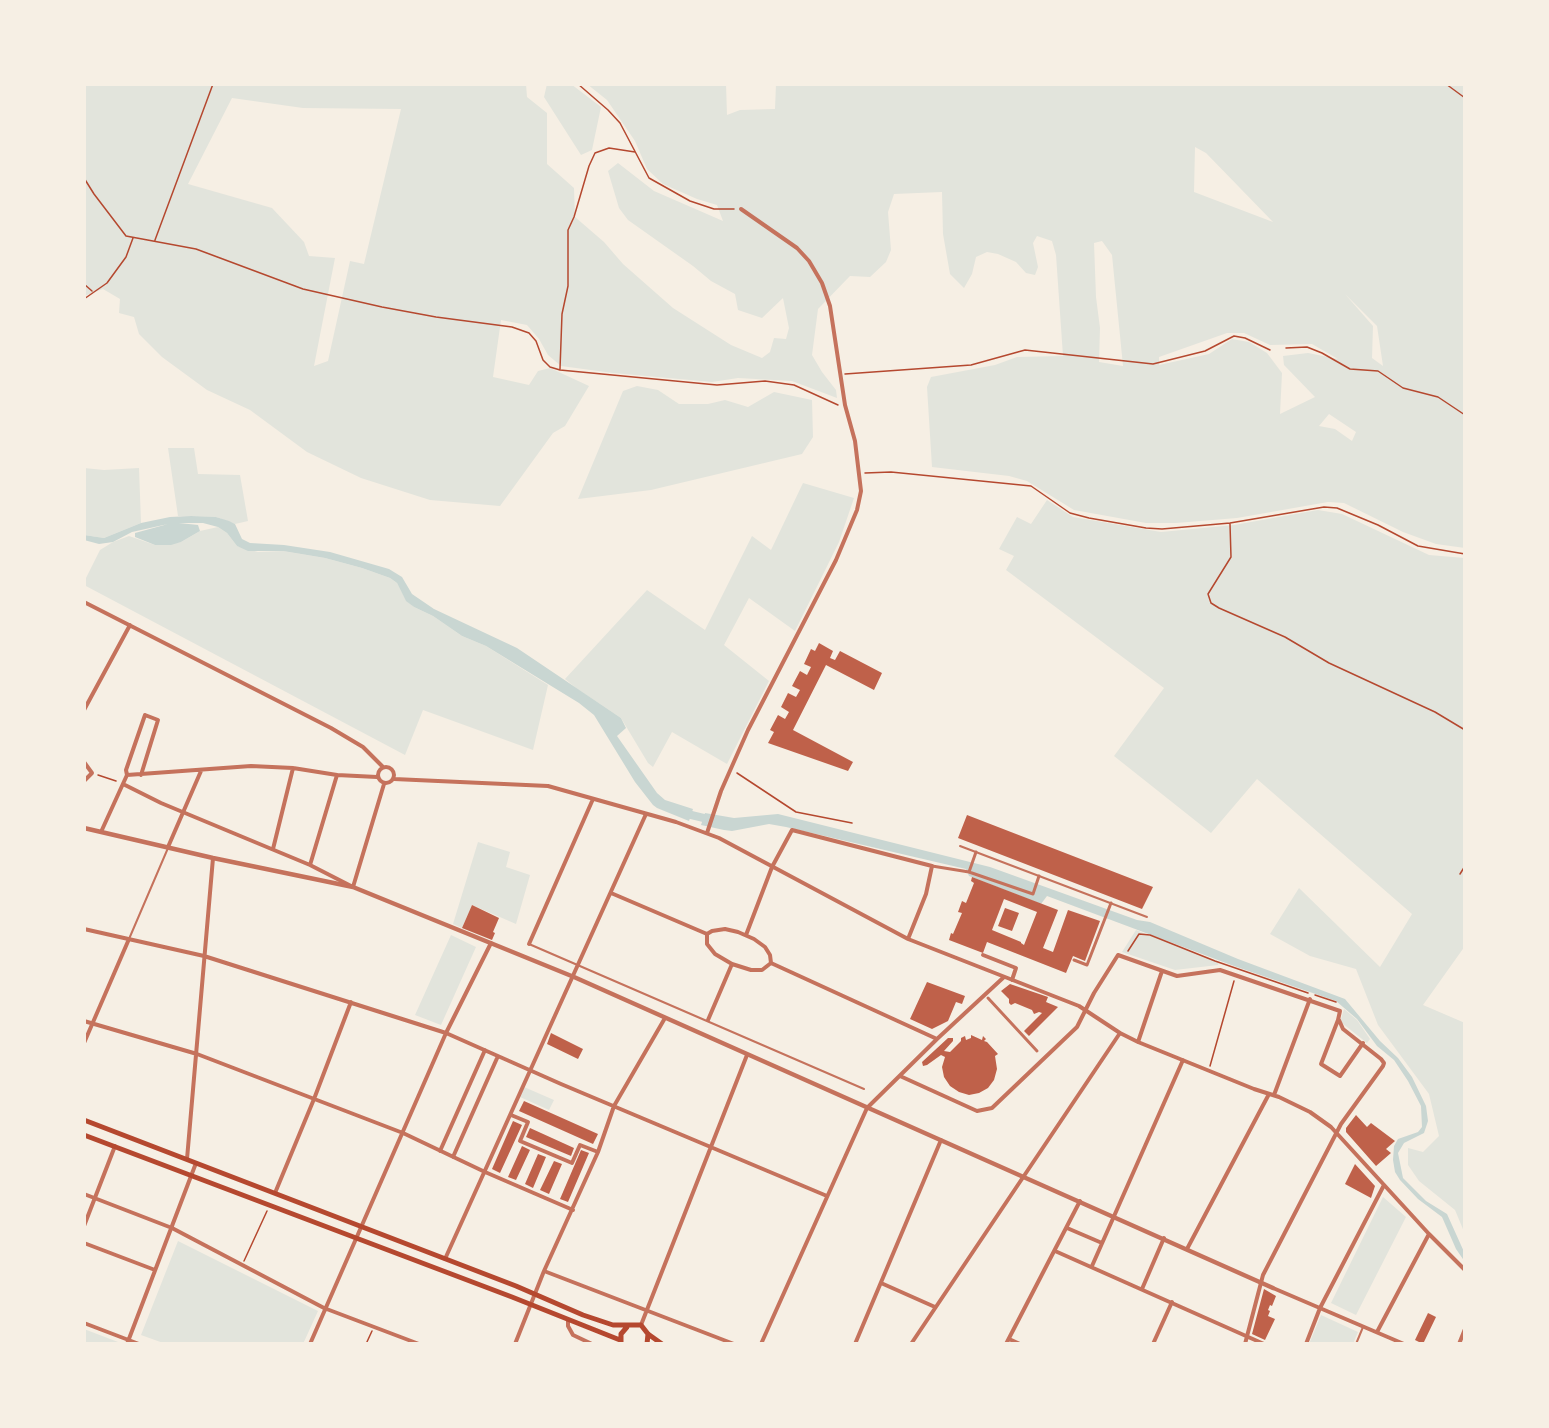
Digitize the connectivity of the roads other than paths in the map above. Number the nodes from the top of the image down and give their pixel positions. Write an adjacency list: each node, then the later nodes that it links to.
1 (741, 209): 21 (street)
2 (84, 602): 3 (street)
3 (130, 625): 4 (street); 6 (street)
4 (84, 710)
5 (84, 762): 14 (street)
6 (383, 767): 12 (street); 13 (street)
7 (293, 768): 8 (street); 10 (street); 25 (street)
8 (201, 771): 9 (street); 18 (street)
9 (141, 775): 11 (street); 11 (street)
10 (337, 775): 12 (street); 28 (street)
11 (127, 776): 15 (street)
12 (377, 777): 16 (street)
13 (394, 779): 16 (street); 17 (street)
14 (84, 780)
15 (123, 784): 18 (street); 22 (street)
16 (384, 784): 33 (street)
17 (594, 799): 19 (street); 43 (street)
18 (184, 812): 24 (street); 25 (street)
19 (646, 814): 21 (street); 34 (street)
20 (84, 828): 22 (street)
21 (708, 831): 30 (street)
22 (101, 832): 24 (street)
23 (960, 846): 26 (lane)
24 (168, 847): 27 (street); 40 (lane)
25 (274, 850): 28 (street)
26 (976, 852): 31 (street); 32 (lane)
27 (213, 858): 33 (street); 45 (street)
28 (310, 865): 33 (street)
29 (932, 866): 30 (street); 31 (street); 41 (street)
30 (772, 867): 39 (street); 41 (street)
31 (969, 872): 32 (street)
32 (1039, 876): 35 (lane)
33 (353, 887): 42 (street)
34 (611, 893): 38 (street); 49 (street)
35 (1111, 903): 36 (lane); 46 (street)
36 (1147, 917)
37 (84, 929): 40 (street)
38 (707, 934): 39 (street); 48 (street)
39 (746, 935): 47 (street)
40 (129, 939): 45 (street); 61 (street)
41 (908, 939): 52 (street)
42 (491, 943): 51 (street); 62 (street)
43 (529, 944): 49 (lane)
44 (984, 955): 52 (street)
45 (204, 956): 55 (street); 70 (street)
46 (1074, 960)
47 (771, 963): 48 (street); 64 (street)
48 (732, 964): 58 (street)
49 (579, 965): 51 (street); 58 (lane)
50 (1162, 971): 54 (street); 56 (street); 65 (street)
51 (574, 977): 57 (street); 74 (street)
52 (1008, 979): 56 (street); 64 (street)
53 (988, 998): 69 (street)
54 (1310, 999): 59 (street); 77 (street)
55 (351, 1002): 62 (street); 78 (street)
56 (1086, 1010): 63 (street); 75 (street)
57 (665, 1018): 71 (street); 79 (street)
58 (708, 1020): 76 (lane)
59 (1338, 1020): 67 (street); 67 (street)
60 (84, 1021): 61 (street)
61 (93, 1023): 66 (street); 70 (street)
62 (446, 1033): 68 (street); 83 (street)
63 (1120, 1033): 65 (street); 96 (street)
64 (937, 1039): 75 (street)
65 (1138, 1042): 73 (street)
66 (84, 1043)
67 (1363, 1043): 84 (street)
68 (484, 1050): 72 (street); 89 (street)
69 (1037, 1051)
70 (197, 1054): 78 (street); 92 (street)
71 (747, 1055): 80 (street); 88 (street)
72 (498, 1056): 74 (street); 91 (street)
73 (1183, 1060): 77 (street); 104 (street)
74 (532, 1071): 79 (street); 81 (street)
75 (900, 1076): 80 (street)
76 (864, 1089)
77 (1271, 1094): 84 (street); 114 (street)
78 (314, 1099): 83 (street); 98 (street)
79 (614, 1106): 88 (street); 90 (street)
80 (867, 1108): 86 (street); 100 (street)
81 (511, 1115): 90 (street); 94 (street)
82 (84, 1120): 92 (main road)
83 (403, 1132): 89 (street); 106 (street)
84 (1336, 1132): 97 (street); 121 (street)
85 (84, 1135): 87 (main road)
86 (941, 1139): 96 (street); 122 (street)
87 (115, 1146): 95 (main road); 101 (street)
88 (710, 1147): 100 (street); 131 (street)
89 (440, 1151): 91 (street)
90 (598, 1152): 103 (street)
91 (453, 1157): 94 (street)
92 (187, 1159): 93 (main road)
93 (196, 1163): 95 (street); 98 (main road)
94 (485, 1172): 103 (street); 116 (street)
95 (191, 1176): 107 (street); 110 (main road)
96 (1024, 1176): 102 (street); 128 (street)
97 (1384, 1185): 109 (street); 130 (street)
98 (275, 1193): 106 (main road)
99 (84, 1194): 101 (street)
100 (827, 1196): 152 (street)
101 (95, 1198): 105 (street); 107 (street)
102 (1081, 1201): 104 (street); 108 (street)
103 (573, 1210): 120 (street)
104 (1114, 1216): 111 (street); 113 (street)
105 (84, 1226)
106 (362, 1227): 110 (street); 116 (main road)
107 (172, 1228): 118 (street); 129 (street)
108 (1067, 1228): 113 (street); 115 (street)
109 (1429, 1234): 119 (street); 138 (street)
110 (357, 1238): 127 (main road); 129 (street)
111 (1164, 1238): 114 (street); 124 (street)
112 (84, 1243): 118 (street)
113 (1102, 1243): 117 (street)
114 (1187, 1249): 121 (street)
115 (1055, 1251): 117 (street); 141 (street)
116 (446, 1259): 125 (main road)
117 (1092, 1266): 124 (street)
118 (155, 1270): 142 (street)
119 (1465, 1270)
120 (544, 1271): 125 (street); 131 (street)
121 (1260, 1282): 123 (street); 140 (street)
122 (881, 1283): 128 (street); 153 (street)
123 (1273, 1288): 130 (street)
124 (1142, 1289): 126 (street)
125 (535, 1295): 127 (street); 135 (main road)
126 (1172, 1302): 140 (street); 157 (street)
127 (530, 1305): 132 (main road); 147 (street)
128 (936, 1307): 154 (street)
129 (324, 1308): 145 (street); 146 (street)
130 (1320, 1308): 136 (street); 160 (street)
131 (646, 1311): 134 (street); 151 (street)
132 (568, 1320): 143 (main road); 148 (street)
133 (84, 1323): 142 (street)
134 (641, 1325): 135 (main road); 139 (main road)
135 (627, 1326): 143 (main road)
136 (1363, 1327): 138 (street); 161 (lane)
137 (1465, 1329): 163 (street)
138 (1377, 1332): 162 (street)
139 (648, 1334): 149 (main road); 150 (main road)
140 (1247, 1336): 158 (street); 159 (street)
141 (1009, 1339): 155 (street); 156 (street)
142 (128, 1342): 144 (street)
143 (620, 1342)
144 (139, 1344)
145 (310, 1344)
146 (419, 1344)
147 (515, 1344)
148 (592, 1344)
149 (647, 1344)
150 (662, 1344)
151 (734, 1344)
152 (761, 1344)
153 (855, 1344)
154 (911, 1344)
155 (1006, 1344)
156 (1020, 1344)
157 (1153, 1344)
158 (1245, 1344)
159 (1264, 1344)
160 (1306, 1344)
161 (1356, 1344)
162 (1404, 1344)
163 (1459, 1344)

